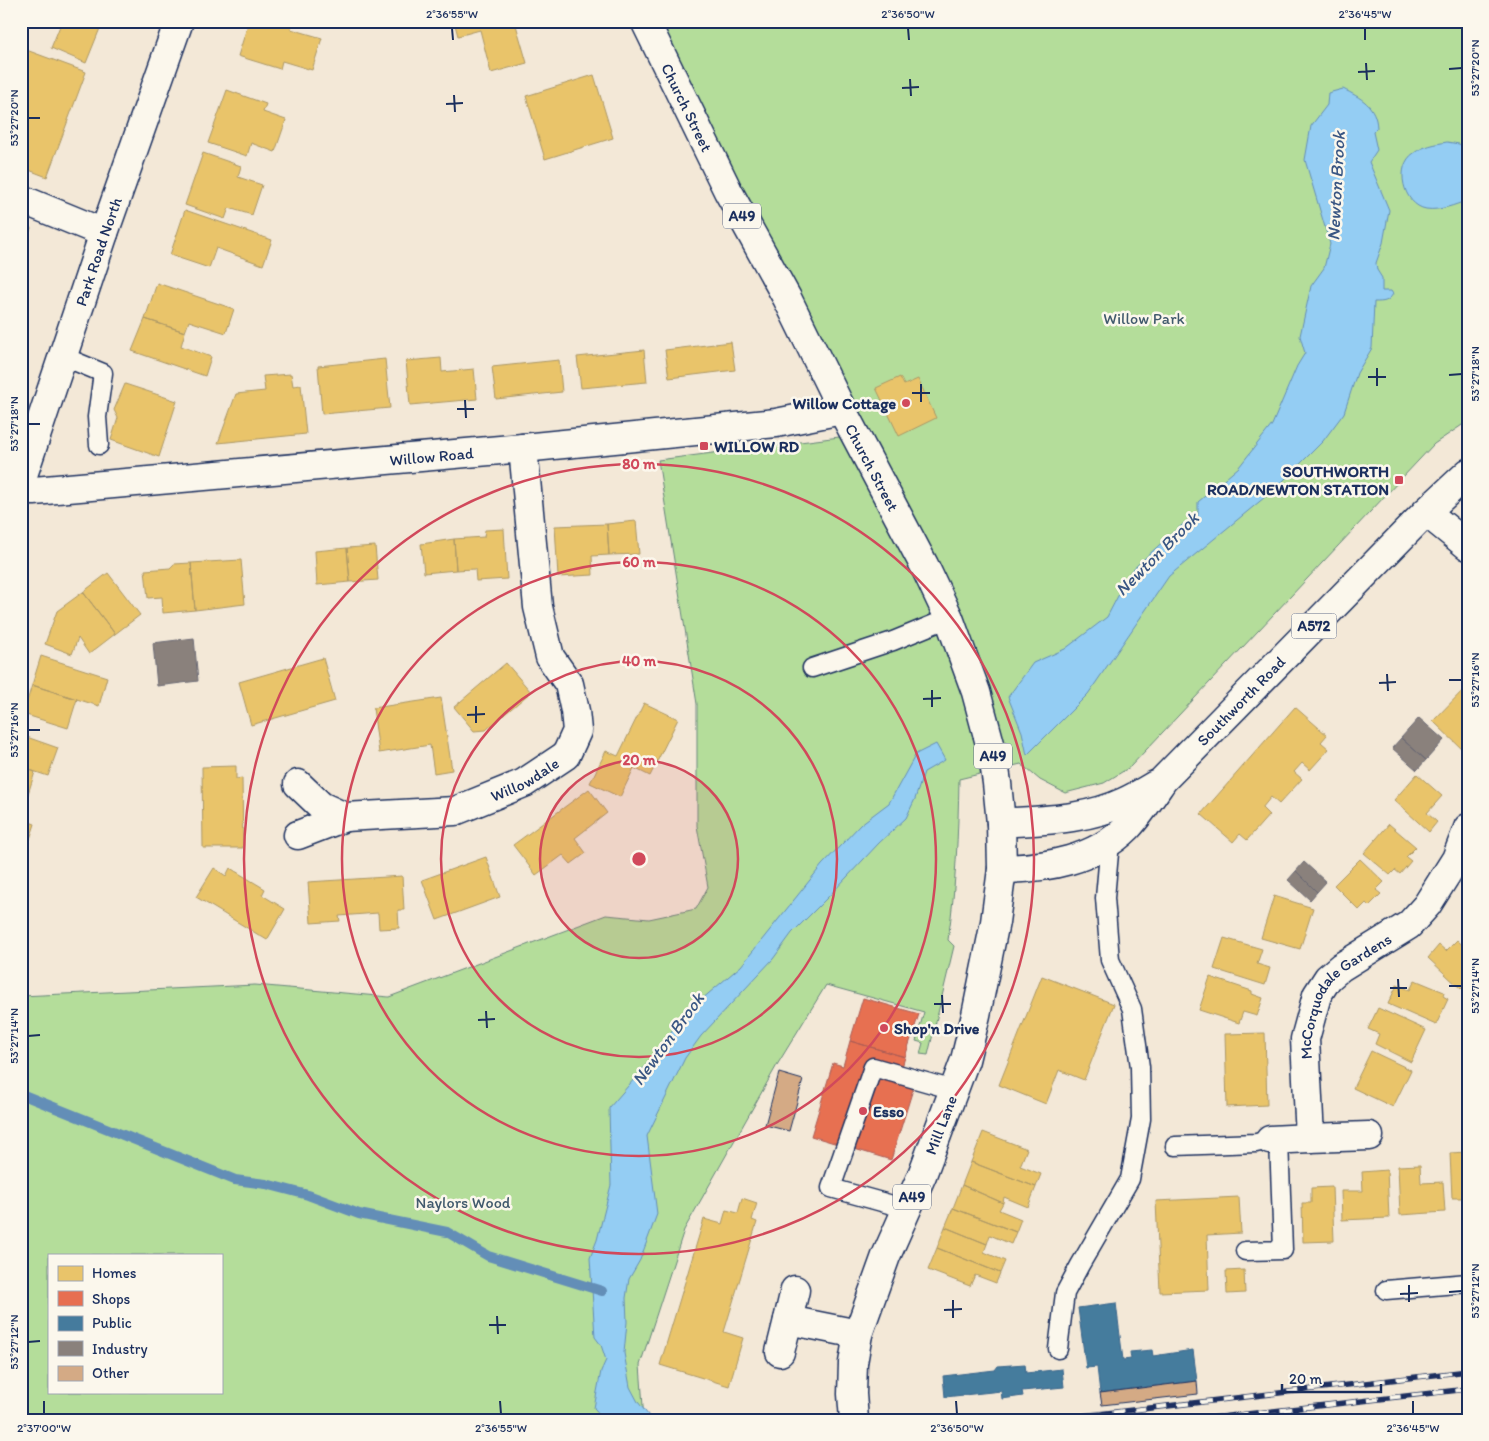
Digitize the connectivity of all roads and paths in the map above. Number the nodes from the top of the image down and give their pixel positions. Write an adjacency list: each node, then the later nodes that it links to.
1 (179, 21): 4 (street, Park Road North)
2 (645, 21): 6 (street, Church Street / A49)
3 (21, 198): 4 (street)
4 (104, 233): 5 (street, Park Road North)
5 (62, 356): 7 (lane); 10 (street, Park Road North)
6 (842, 410): 8 (street, Willow Road); 14 (street, Church Street / A49)
7 (99, 445)
8 (523, 448): 11 (street, Willow Road); 18 (street, Willowdale)
9 (1468, 473): 12 (street, Southworth Road / A572)
10 (21, 482)
11 (21, 491)
12 (1426, 512): 13 (street); 16 (street, Southworth Road / A572)
13 (1468, 546)
14 (949, 618): 15 (lane); 19 (street, Church Street / A49)
15 (812, 668)
16 (1163, 780): 19 (street, Southworth Road / A572); 22 (street, Southworth Road / A572)
17 (298, 784): 18 (street, Willowdale)
18 (345, 817): 21 (street, Willowdale)
19 (1001, 823): 23 (street, Mill Lane / A49)
20 (1468, 828): 26 (street, McCorquodale Gardens)
21 (298, 835)
22 (1110, 842): 23 (street, Southworth Road / A572); 36 (lane)
23 (1002, 869): 24 (street, Mill Lane / A49)
24 (954, 1090): 29 (street, Mill Lane / A49); 29 (lane)
25 (1369, 1136): 26 (street)
26 (1310, 1138): 27 (street)
27 (1274, 1140): 28 (lane); 30 (lane)
28 (1175, 1146)
29 (907, 1209): 35 (street, Mill Lane / A49)
30 (1245, 1251)
31 (1468, 1283): 33 (lane)
32 (795, 1290): 34 (street)
33 (1386, 1290)
34 (788, 1320): 35 (street); 37 (street)
35 (858, 1334): 38 (street, Mill Lane / A49)
36 (1058, 1349)
37 (780, 1352)
38 (854, 1420)

